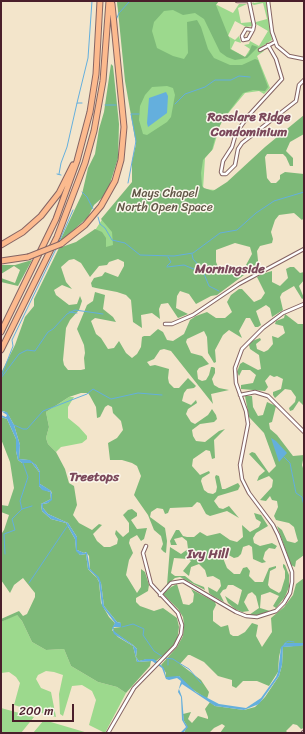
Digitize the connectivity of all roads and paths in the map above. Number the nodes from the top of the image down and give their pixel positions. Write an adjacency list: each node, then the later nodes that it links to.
1 (100, 1): 12 (highway)
2 (110, 1): 15 (highway, bridge); 19 (highway)
3 (237, 1): 4 (street)
4 (249, 1): 6 (street)
5 (268, 1): 7 (street)
6 (253, 30): 6 (street)
7 (275, 42): 8 (street); 10 (street)
8 (268, 45): 9 (street); 11 (street)
9 (260, 50)
10 (304, 59)
11 (304, 80)
12 (82, 146): 13 (highway); 18 (highway)
13 (1, 245)
14 (304, 249): 17 (street)
15 (1, 261)
16 (304, 304): 20 (street)
17 (165, 324)
18 (1, 332)
19 (1, 350)
20 (240, 395): 21 (street); 23 (street)
21 (304, 432)
22 (146, 546): 23 (street)
23 (160, 595): 24 (street)
24 (108, 733)

